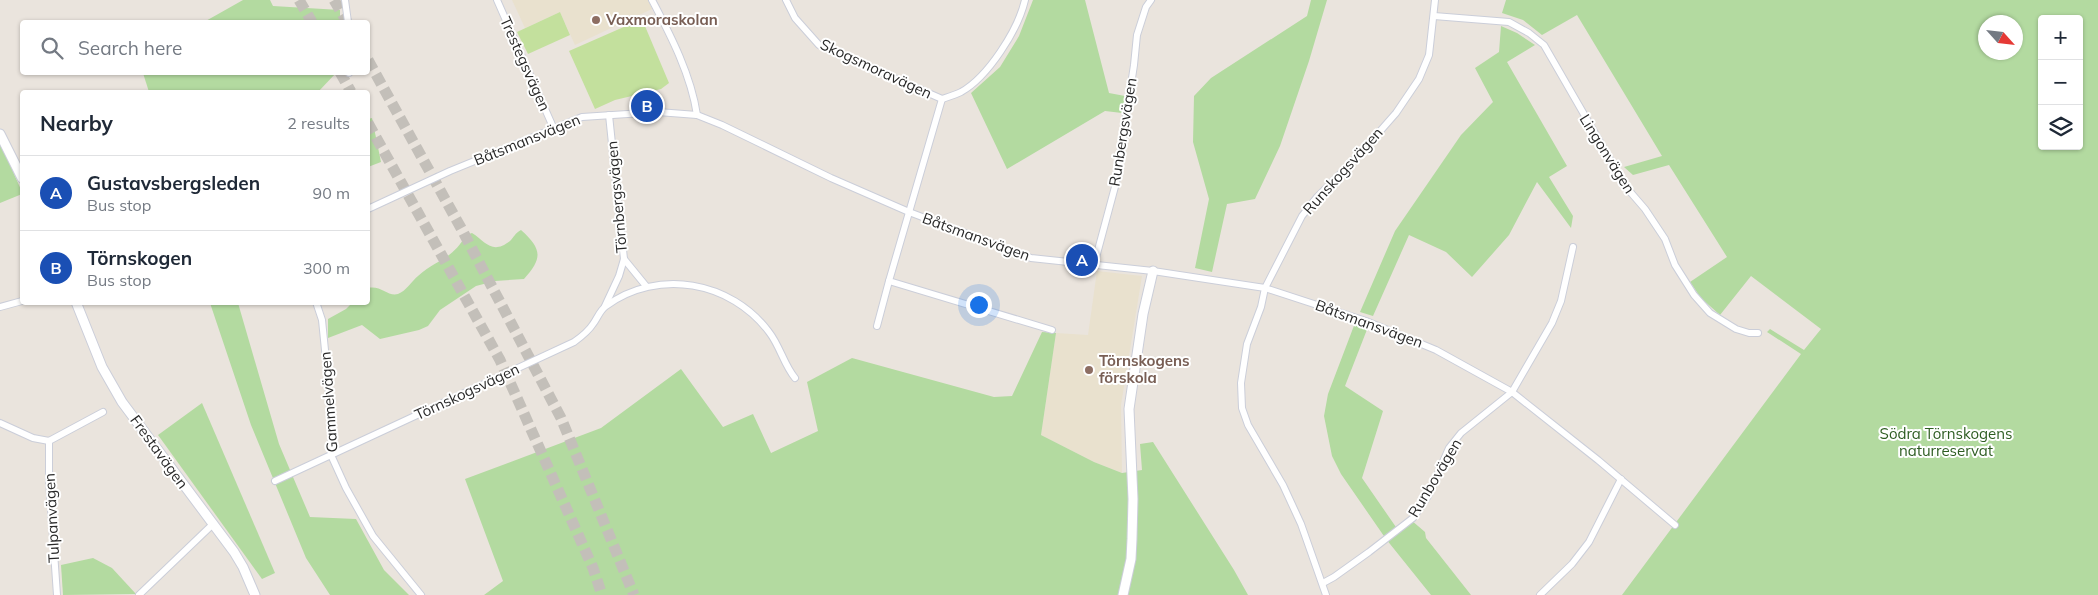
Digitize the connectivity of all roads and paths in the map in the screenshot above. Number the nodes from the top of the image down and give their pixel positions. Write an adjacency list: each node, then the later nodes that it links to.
1 (345, 0): 9 (street)
2 (497, 0): 13 (street, Trestegsvägen)
3 (652, 0): 12 (street)
4 (786, 0): 10 (street, Skogsmoravägen)
5 (1026, 0): 10 (street, Skogsmoravägen)
6 (1151, 0): 20 (street, Runbergsvägen)
7 (1435, 0): 8 (street, Runskogsvägen)
8 (1434, 16): 24 (street, Runskogsvägen); 32 (street, Lingonvägen)
9 (348, 20)
10 (942, 99): 17 (street)
11 (609, 114): 12 (street, Båtsmansvägen); 13 (street, Båtsmansvägen); 19 (street, Törnbergsvägen)
12 (697, 115): 17 (street, Båtsmansvägen)
13 (553, 127): 16 (street, Båtsmansvägen)
14 (0, 134): 15 (street)
15 (20, 174)
16 (370, 208)
17 (909, 212): 20 (street, Båtsmansvägen); 22 (street)
18 (1573, 247): 34 (street, Runbovägen)
19 (624, 259): 23 (street); 28 (street, Törnbergsvägen)
20 (1094, 264): 21 (street, Båtsmansvägen)
21 (1153, 271): 24 (street, Båtsmansvägen); 48 (street)
22 (889, 281): 30 (street); 31 (street)
23 (646, 286): 28 (street); 33 (street)
24 (1265, 288): 34 (street, Båtsmansvägen); 43 (street, Runskogsvägen)
25 (20, 302): 29 (street)
26 (77, 305): 41 (street, Frestavägen)
27 (317, 305): 38 (street, Gammelvägen)
28 (605, 306): 38 (street, Törnskogsvägen)
29 (0, 307)
30 (877, 326)
31 (1052, 330)
32 (1758, 333)
33 (795, 378)
34 (1512, 392): 39 (street, Båtsmansvägen); 43 (street, Runbovägen)
35 (103, 412): 37 (street)
36 (0, 423): 37 (street)
37 (49, 441): 44 (street, Tulpanvägen)
38 (331, 455): 40 (street, Törnskogsvägen); 47 (street, Gammelvägen)
39 (1621, 479): 42 (street, Båtsmansvägen); 50 (street)
40 (275, 481)
41 (212, 525): 45 (street); 46 (street, Frestavägen)
42 (1675, 525)
43 (1323, 582): 49 (street, Runskogsvägen)
44 (57, 595)
45 (139, 595)
46 (255, 595)
47 (421, 595)
48 (1123, 595)
49 (1326, 595)
50 (1540, 595)

